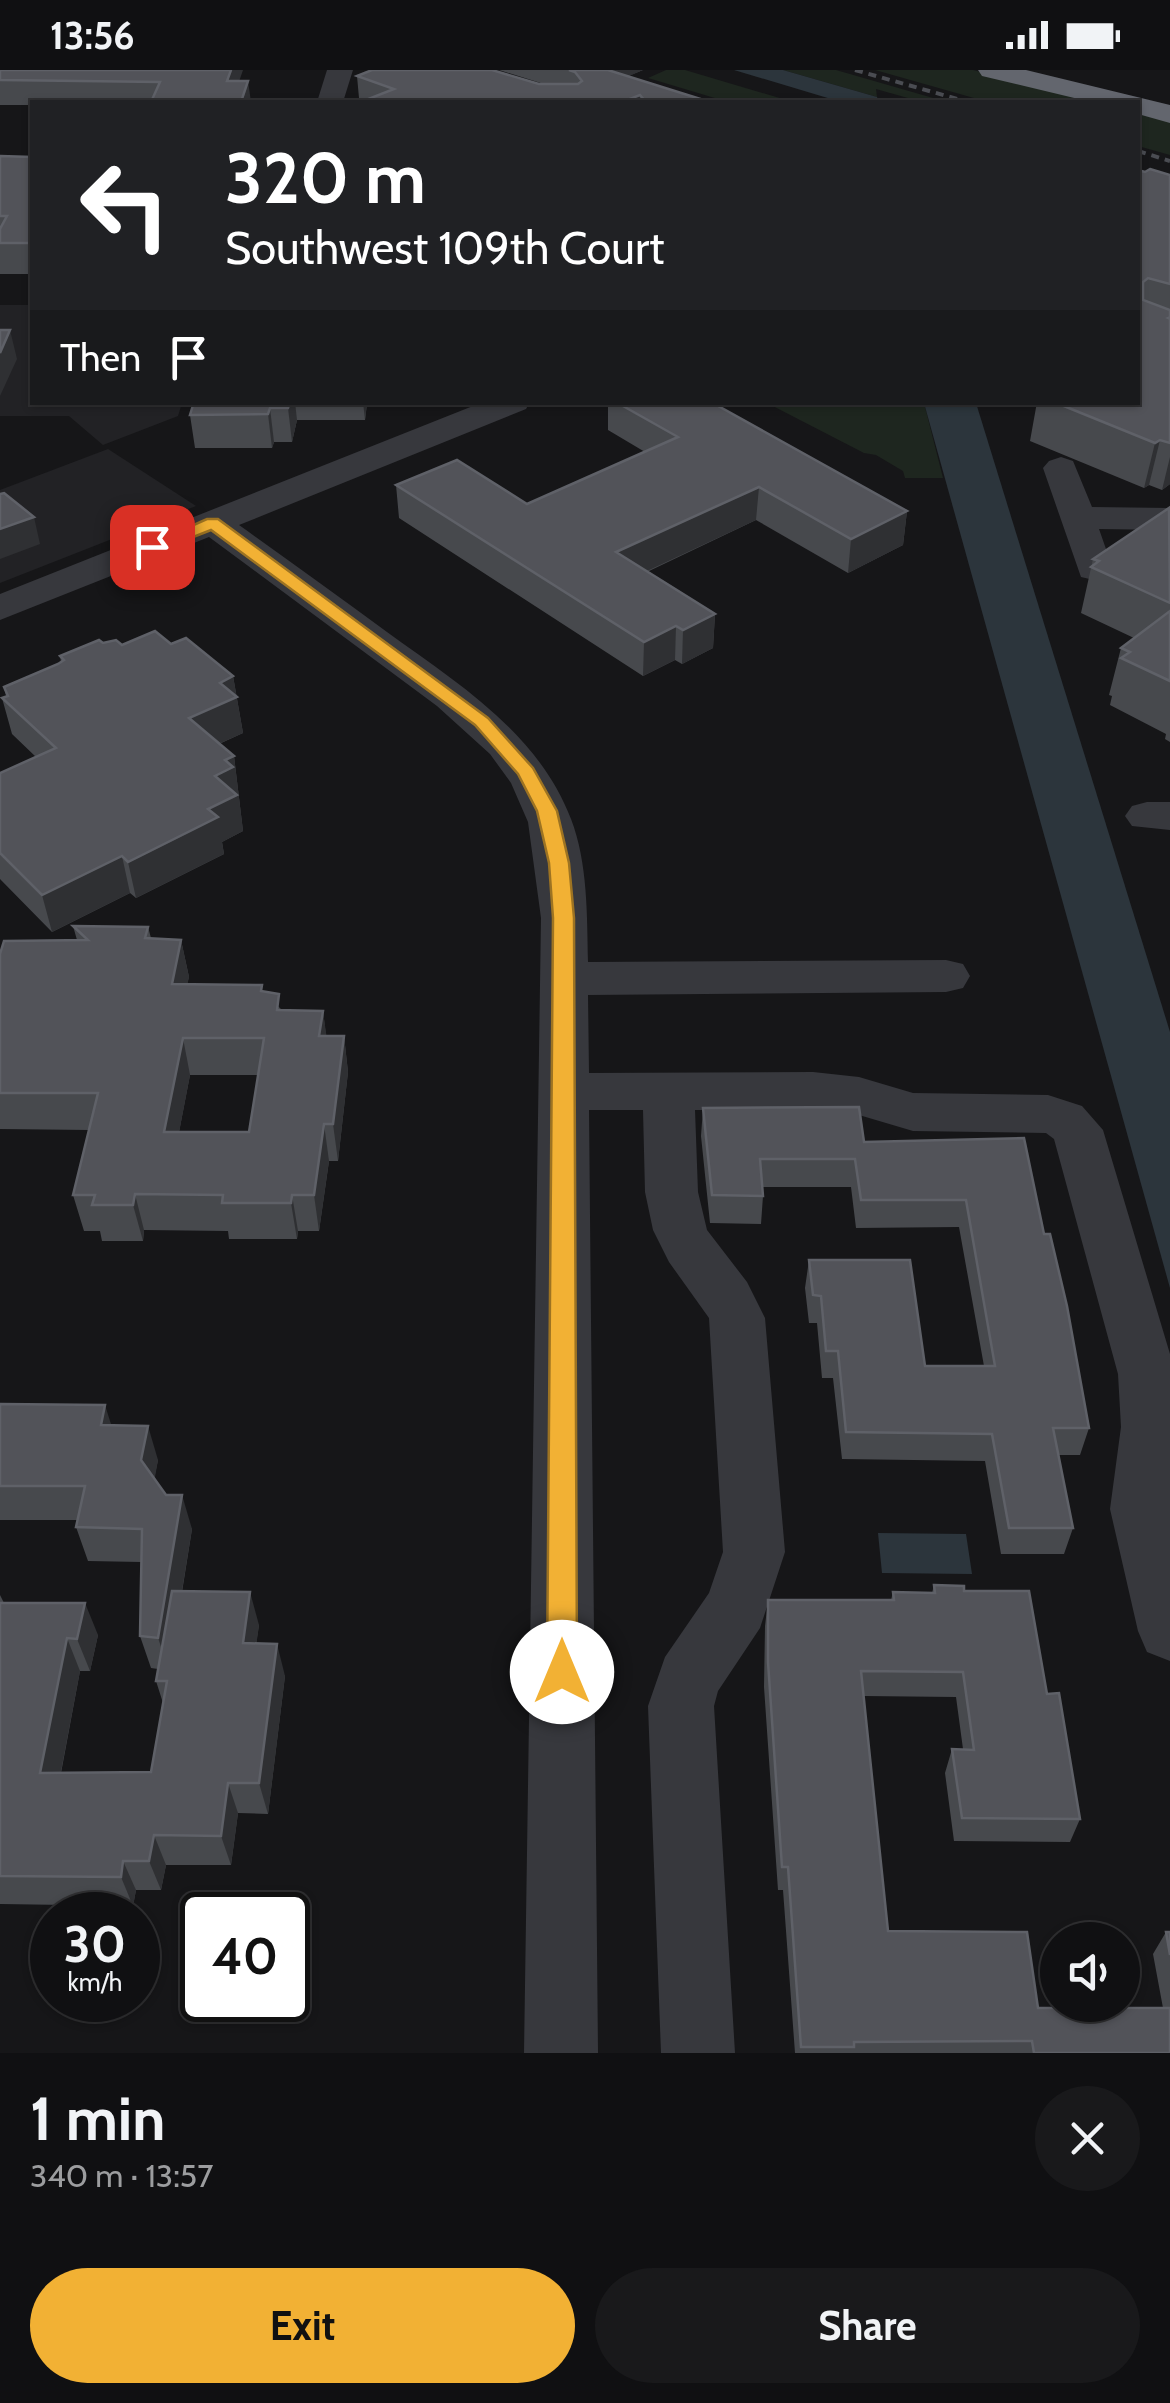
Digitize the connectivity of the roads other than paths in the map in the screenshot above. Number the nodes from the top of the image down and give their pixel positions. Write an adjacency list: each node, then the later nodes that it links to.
1 (340, 70): 4 (street)
2 (992, 70): 5 (highway)
3 (1055, 70): 6 (highway)
4 (331, 100)
5 (1116, 100)
6 (1170, 101)
7 (1140, 106): 8 (highway)
8 (1170, 114)
9 (507, 405): 13 (street)
10 (1062, 468): 11 (street)
11 (1078, 518): 12 (street); 14 (street)
12 (1170, 519)
13 (212, 523): 15 (street); 17 (street)
14 (1094, 569)
15 (0, 608)
16 (946, 976): 17 (street)
17 (564, 979): 18 (street)
18 (563, 1092): 19 (street); 21 (street)
19 (669, 1092): 20 (street); 22 (street)
20 (1170, 1631)
21 (561, 2053)
22 (698, 2053)

